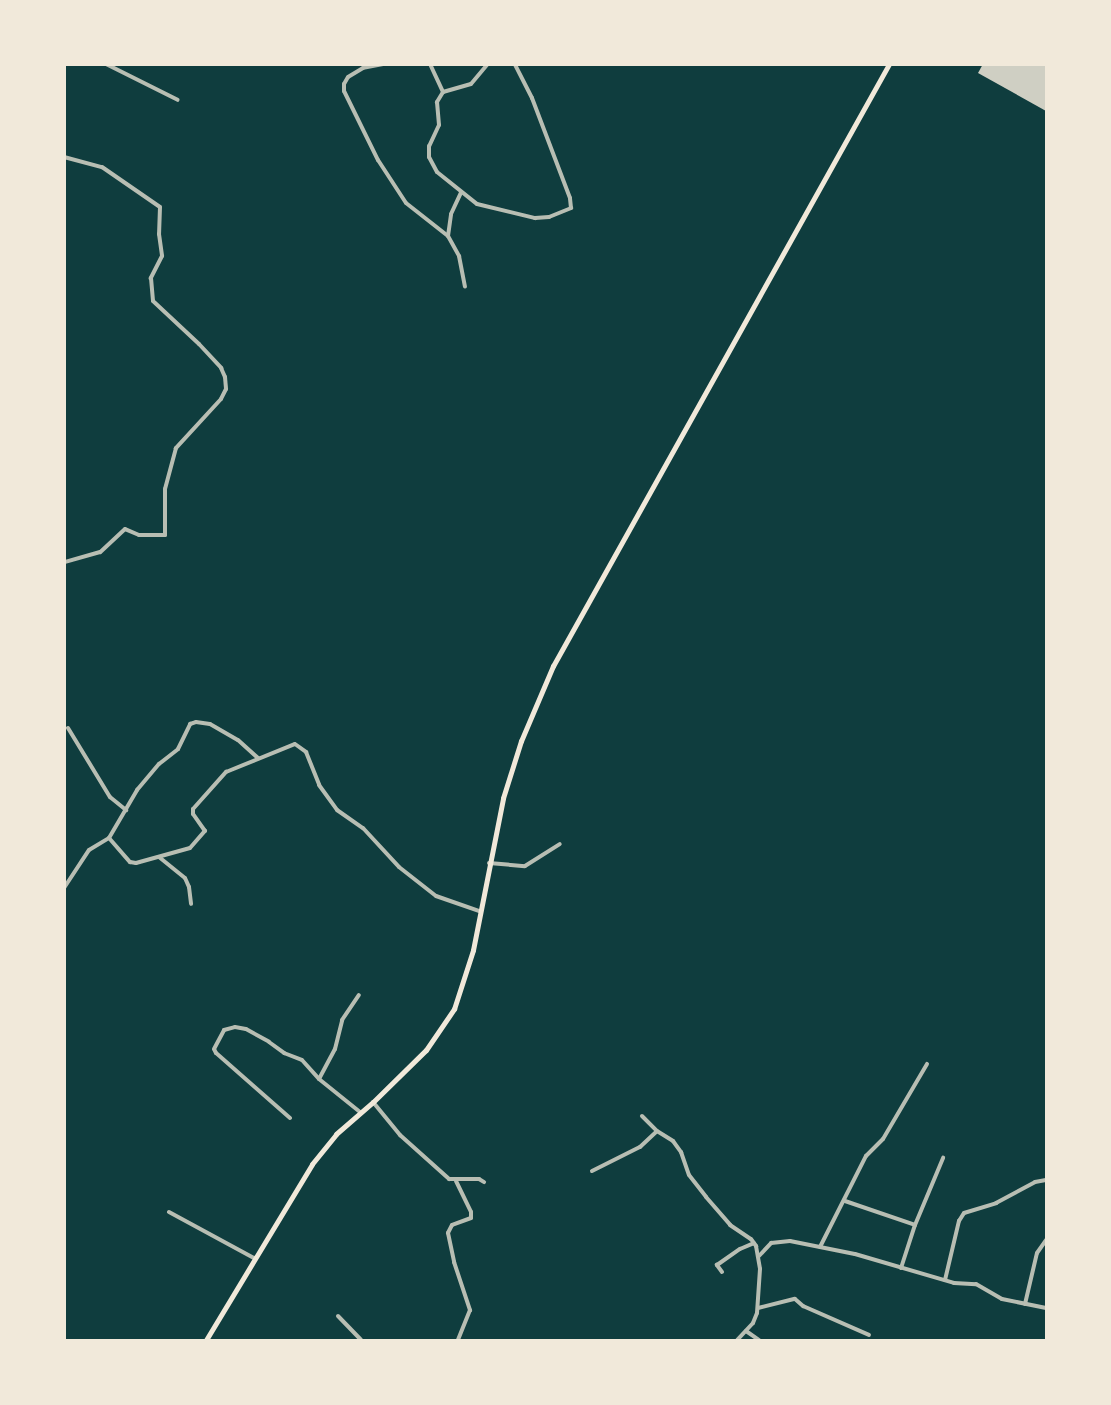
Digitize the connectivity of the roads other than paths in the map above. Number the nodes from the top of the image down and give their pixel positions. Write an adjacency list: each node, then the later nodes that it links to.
1 (106, 64): 8 (street)
2 (383, 64): 11 (street)
3 (430, 64): 7 (street)
4 (488, 64): 7 (street)
5 (515, 64): 10 (street)
6 (889, 64): 20 (main road)
7 (443, 92): 10 (street)
8 (178, 100)
9 (64, 157): 13 (street)
10 (461, 193): 11 (street)
11 (448, 236): 12 (street)
12 (465, 286)
13 (64, 562)
14 (68, 728): 16 (street)
15 (258, 758): 16 (street); 19 (street); 23 (street)
16 (126, 810): 17 (street)
17 (109, 838): 19 (street); 21 (street)
18 (560, 844): 20 (street)
19 (159, 857): 22 (street)
20 (488, 863): 23 (main road)
21 (64, 888)
22 (191, 904)
23 (479, 911): 27 (main road)
24 (359, 995): 26 (street)
25 (927, 1064): 37 (street)
26 (319, 1079): 28 (street); 30 (street)
27 (373, 1102): 28 (main road); 35 (street)
28 (360, 1112): 44 (main road)
29 (642, 1116): 31 (street)
30 (290, 1118)
31 (657, 1131): 33 (street); 41 (street)
32 (943, 1158): 39 (street)
33 (592, 1171)
34 (1047, 1180): 47 (street)
35 (456, 1181): 36 (street); 56 (street)
36 (484, 1182)
37 (845, 1201): 39 (street); 42 (street)
38 (169, 1212): 44 (street)
39 (915, 1224): 45 (street)
40 (1047, 1240): 48 (street)
41 (754, 1243): 43 (street); 46 (street)
42 (820, 1247): 43 (street); 45 (street)
43 (759, 1256): 49 (street)
44 (254, 1258): 54 (main road)
45 (901, 1268): 47 (street)
46 (722, 1272)
47 (945, 1280): 48 (street)
48 (1024, 1304): 50 (street)
49 (758, 1308): 52 (street); 53 (street)
50 (1047, 1308)
51 (338, 1316): 55 (street)
52 (746, 1332): 57 (street); 58 (street)
53 (869, 1335)
54 (206, 1341)
55 (361, 1341)
56 (458, 1341)
57 (737, 1341)
58 (759, 1341)

